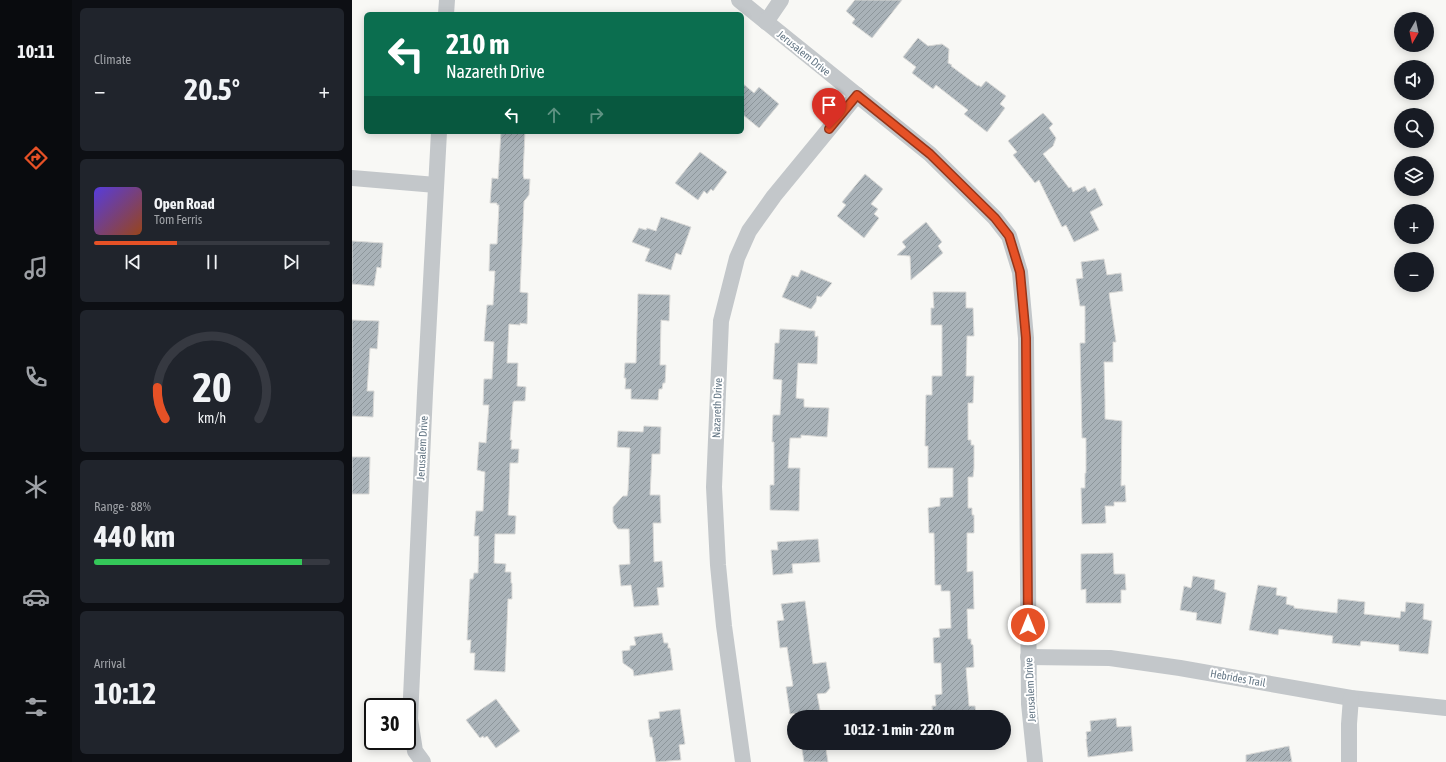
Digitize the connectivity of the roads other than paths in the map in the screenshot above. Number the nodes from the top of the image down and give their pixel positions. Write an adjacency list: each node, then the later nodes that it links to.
1 (447, 0): 4 (street)
2 (739, 0): 5 (street, Jerusalem Drive)
3 (781, 0): 5 (street)
4 (446, 12)
5 (766, 22): 6 (street, Jerusalem Drive)
6 (857, 95): 10 (street, Jerusalem Drive); 14 (street, Nazareth Drive)
7 (439, 134): 9 (street, Jerusalem Drive)
8 (352, 178): 9 (street)
9 (436, 185): 13 (street, Jerusalem Drive)
10 (1028, 657): 11 (street, Hebrides Trail); 15 (street, Jerusalem Drive)
11 (1351, 698): 12 (street, Hebrides Trail); 16 (street)
12 (1446, 708)
13 (423, 762)
14 (743, 762)
15 (1035, 762)
16 (1349, 762)

